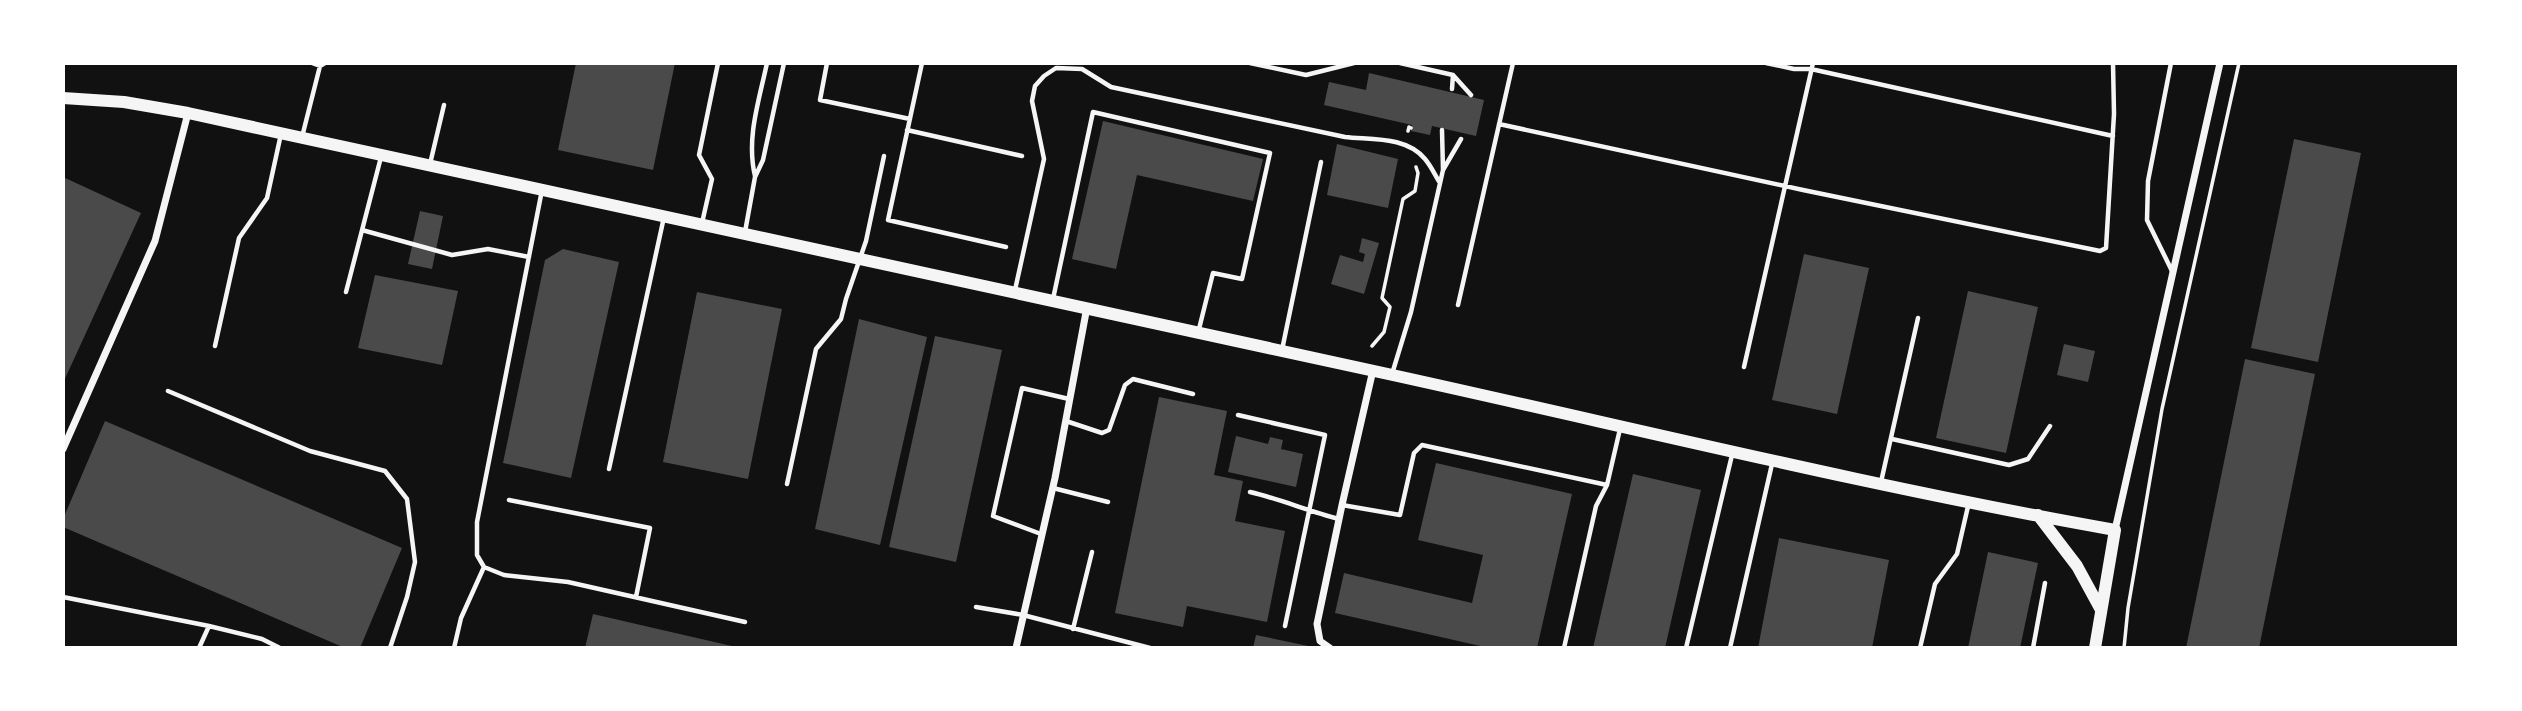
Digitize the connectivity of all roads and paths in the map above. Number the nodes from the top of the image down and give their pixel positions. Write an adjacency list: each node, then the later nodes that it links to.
1 (312, 63): 16 (lane)
2 (718, 63): 44 (lane)
3 (767, 63): 39 (lane)
4 (784, 63): 39 (lane)
5 (827, 63): 24 (lane)
6 (922, 63): 24 (lane)
7 (1250, 63): 8 (lane)
8 (1354, 63)
9 (1400, 63): 18 (lane)
10 (1513, 63): 25 (lane)
11 (1766, 63): 17 (lane)
12 (2113, 63): 29 (lane)
13 (2171, 63): 50 (lane)
14 (2220, 63): 50 (street)
15 (2239, 63): 115 (path)
16 (323, 64): 30 (lane)
17 (1812, 66): 29 (lane); 41 (lane)
18 (1453, 75): 19 (lane); 20 (lane)
19 (1451, 89)
20 (1471, 95)
21 (63, 97): 23 (street)
22 (444, 105): 37 (lane)
23 (188, 113): 28 (street); 72 (street)
24 (910, 119): 26 (lane)
25 (1499, 124): 41 (lane); 54 (lane)
26 (908, 130): 34 (lane); 47 (lane)
27 (1442, 130): 38 (lane)
28 (281, 133): 30 (street); 58 (lane)
29 (2113, 136): 41 (lane)
30 (302, 137): 32 (street)
31 (1461, 139): 38 (lane)
32 (381, 156): 37 (street); 45 (lane)
33 (884, 156): 49 (lane)
34 (1022, 156)
35 (1412, 160): 59 (path)
36 (1321, 162): 60 (lane)
37 (430, 165): 42 (street)
38 (1443, 170): 40 (lane)
39 (755, 177): 46 (lane)
40 (1440, 183): 52 (lane); 63 (lane)
41 (1784, 186): 61 (lane)
42 (542, 190): 43 (street); 48 (lane)
43 (664, 216): 44 (street); 75 (lane)
44 (702, 224): 46 (street)
45 (362, 230): 48 (lane); 51 (lane)
46 (745, 233): 49 (street)
47 (1006, 247)
48 (529, 257): 91 (lane)
49 (859, 258): 52 (street); 77 (lane)
50 (2173, 272): 88 (street)
51 (346, 292)
52 (1014, 292): 53 (street)
53 (1053, 300): 55 (street); 57 (lane)
54 (1458, 305)
55 (1087, 307): 57 (street); 66 (street)
56 (1918, 318): 71 (lane)
57 (1198, 332): 60 (street)
58 (215, 346)
59 (1372, 346)
60 (1282, 351): 62 (street)
61 (1744, 366)
62 (1373, 370): 63 (street); 84 (street)
63 (1392, 374): 69 (street)
64 (168, 391): 104 (lane)
65 (1193, 394): 68 (lane)
66 (1069, 399): 68 (street); 89 (lane)
67 (1238, 415): 85 (lane)
68 (1065, 421): 79 (street)
69 (1620, 426): 73 (street); 78 (lane)
70 (2050, 426): 71 (lane)
71 (1892, 439): 76 (lane)
72 (63, 449)
73 (1732, 451): 74 (street); 110 (lane)
74 (1773, 459): 76 (street); 111 (lane)
75 (609, 469)
76 (1881, 483): 83 (street)
77 (788, 484)
78 (1607, 485): 84 (lane); 109 (lane)
79 (1052, 487): 82 (lane); 89 (street)
80 (1250, 492): 85 (lane)
81 (509, 500): 94 (lane)
82 (1108, 502)
83 (1969, 502): 86 (street); 112 (lane)
84 (1342, 505): 87 (street)
85 (1310, 512): 87 (lane); 100 (lane)
86 (2038, 515): 88 (street); 96 (street)
87 (1339, 519): 108 (street)
88 (2115, 530): 96 (street)
89 (1041, 534): 97 (street)
90 (1092, 552): 101 (lane)
91 (484, 567): 94 (lane); 105 (lane)
92 (2045, 583): 113 (lane)
93 (63, 597): 99 (lane)
94 (636, 597): 98 (lane)
95 (976, 607): 97 (lane)
96 (2101, 610): 114 (street)
97 (1023, 615): 101 (lane); 106 (street)
98 (745, 622)
99 (209, 626): 102 (lane); 103 (lane)
100 (1284, 626)
101 (1073, 629): 107 (lane)
102 (199, 648)
103 (280, 648)
104 (390, 648)
105 (454, 648)
106 (1016, 648)
107 (1150, 648)
108 (1331, 648)
109 (1564, 648)
110 (1686, 648)
111 (1730, 648)
112 (1920, 648)
113 (2033, 648)
114 (2095, 648)
115 (2124, 648)

